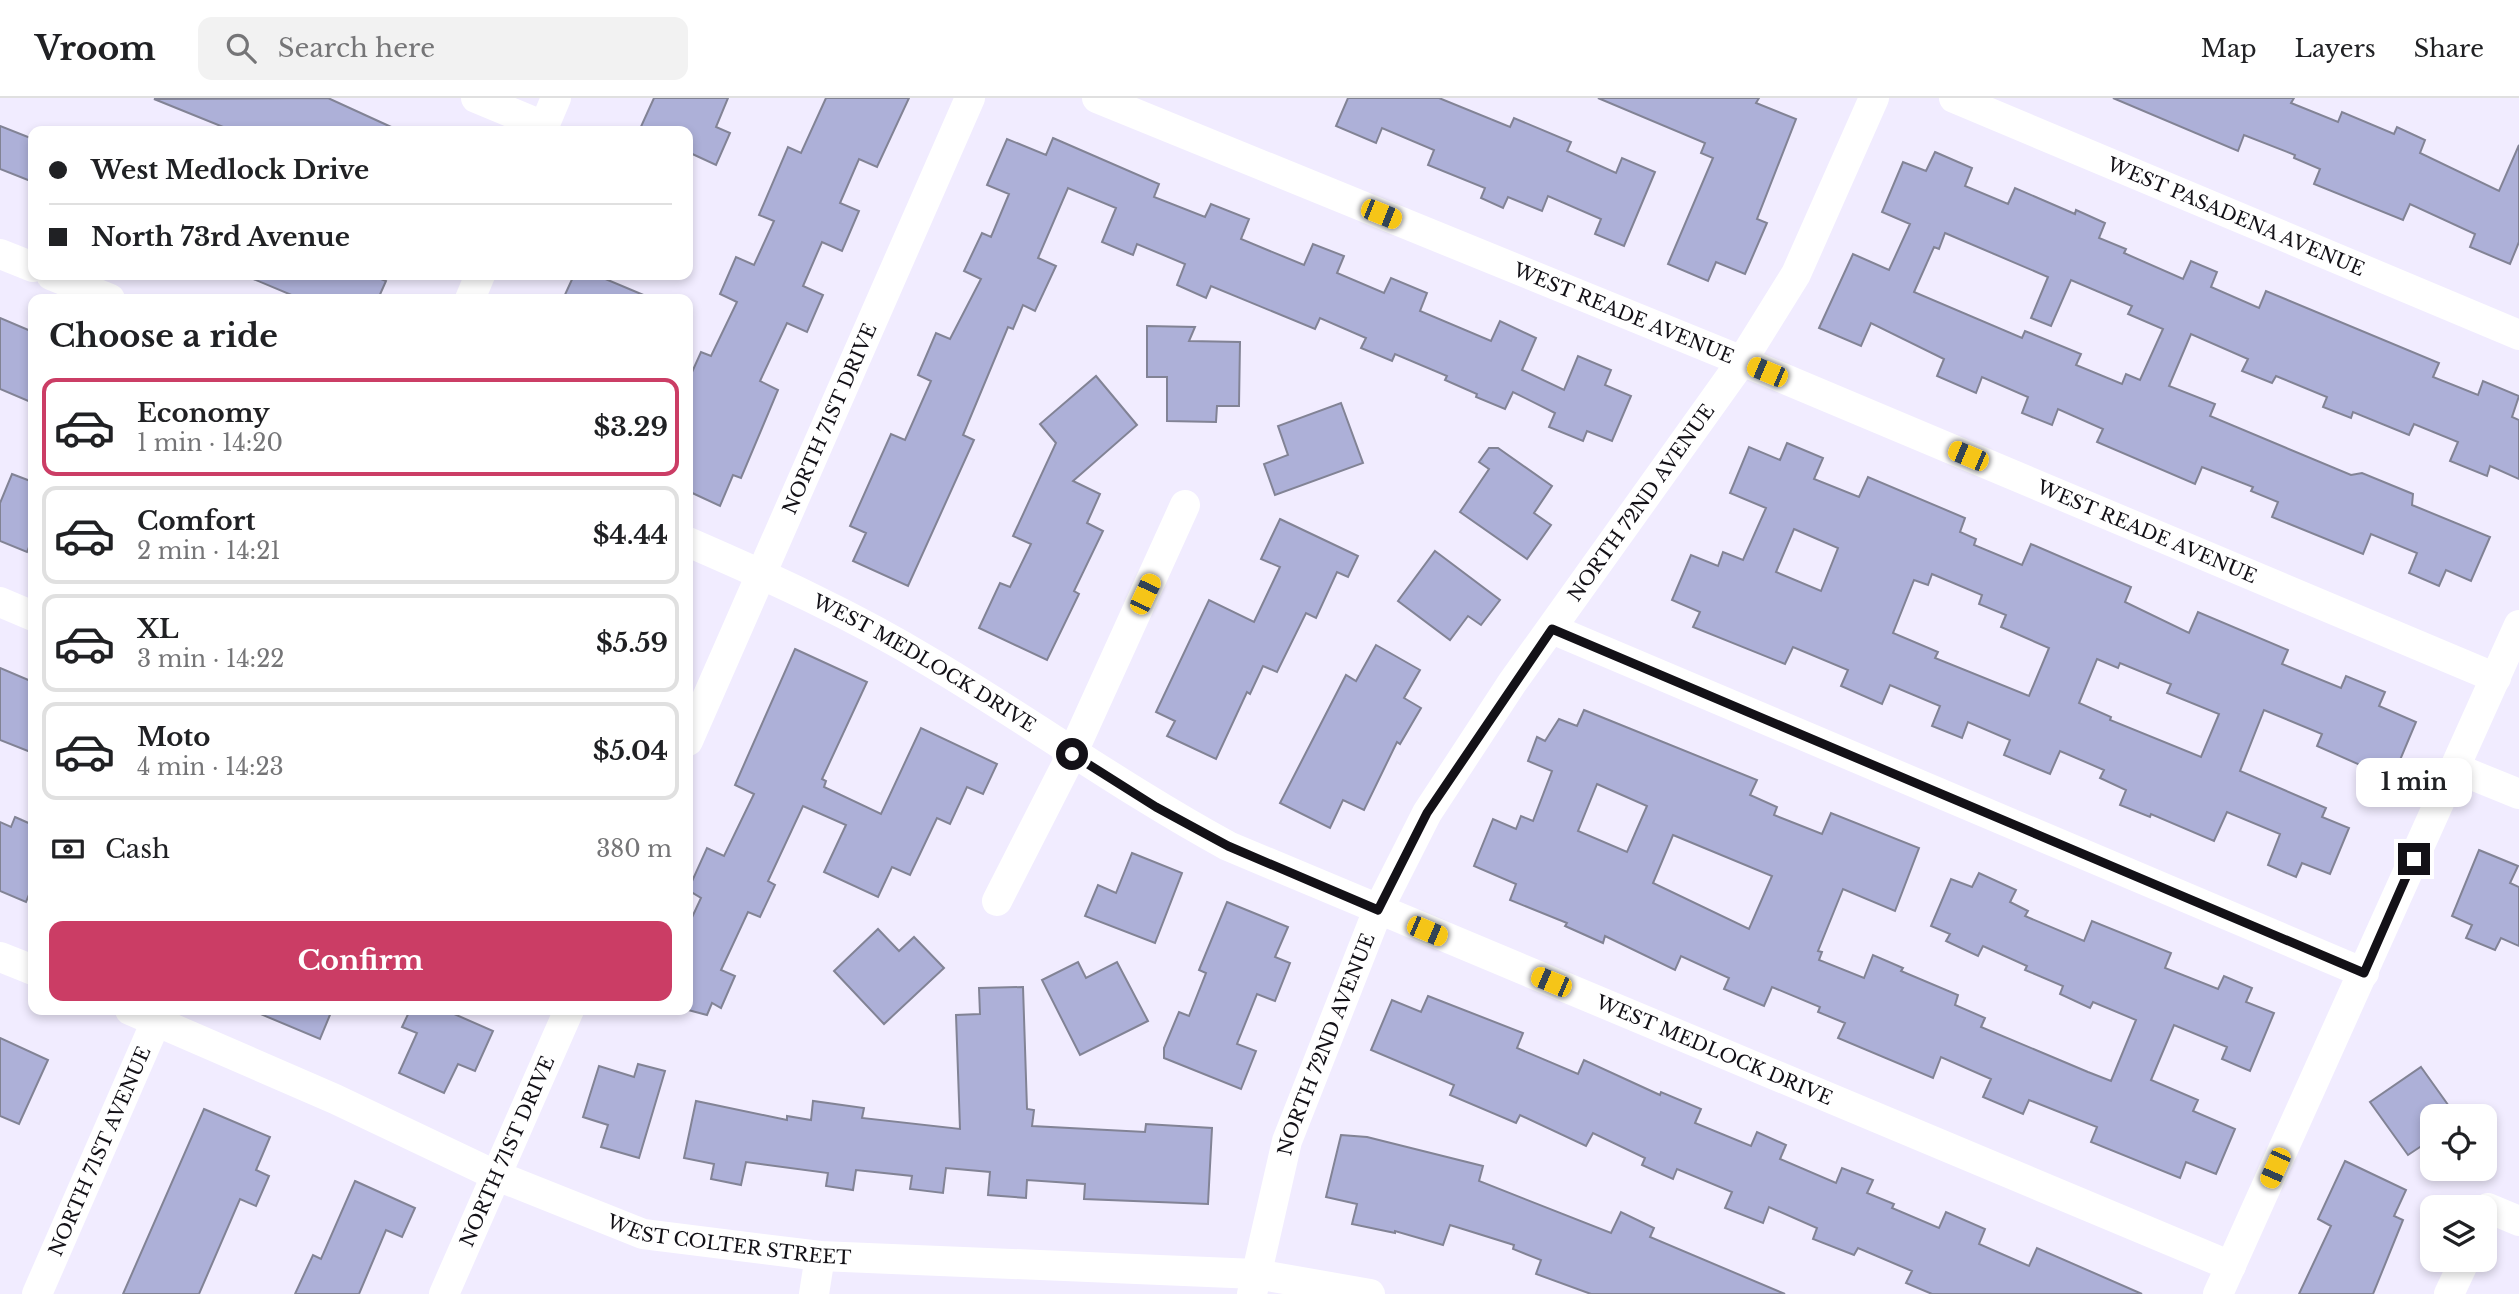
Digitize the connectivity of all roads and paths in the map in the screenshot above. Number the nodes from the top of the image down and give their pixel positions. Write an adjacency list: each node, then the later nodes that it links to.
1 (476, 98): 7 (street)
2 (556, 98): 8 (street)
3 (970, 98): 17 (street, NORTH 71ST DRIVE)
4 (1097, 98): 14 (street, WEST READE AVENUE)
5 (1874, 98): 14 (street, NORTH 72ND AVENUE)
6 (1954, 98): 13 (street, WEST PASADENA AVENUE)
7 (539, 126)
8 (544, 126)
9 (0, 254): 10 (street)
10 (28, 265)
11 (63, 280): 12 (street)
12 (98, 294)
13 (2519, 335)
14 (1742, 361): 21 (street, NORTH 72ND AVENUE); 22 (street, WEST READE AVENUE)
15 (1185, 505): 24 (street)
16 (693, 544): 17 (street, WEST MEDLOCK DRIVE)
17 (761, 573): 23 (street, NORTH 71ST DRIVE); 24 (street, WEST MEDLOCK DRIVE)
18 (0, 602): 19 (street)
19 (28, 614)
20 (2519, 625): 22 (street)
21 (1552, 629): 28 (street, NORTH 72ND AVENUE); 31 (street)
22 (2496, 678): 25 (street)
23 (693, 729)
24 (1072, 754): 27 (street); 28 (street, WEST MEDLOCK DRIVE)
25 (2455, 768): 26 (street); 31 (street)
26 (2519, 794)
27 (997, 901)
28 (1378, 910): 39 (street, WEST MEDLOCK DRIVE); 41 (street, NORTH 72ND AVENUE)
29 (0, 957): 30 (street)
30 (28, 968)
31 (2364, 973): 39 (street)
32 (148, 1015): 42 (street, NORTH 71ST AVENUE)
33 (153, 1015): 35 (street, WEST COLTER STREET)
34 (567, 1015): 35 (street, NORTH 71ST DRIVE)
35 (495, 1175): 38 (street, WEST COLTER STREET); 43 (street, NORTH 71ST DRIVE)
36 (2497, 1215): 37 (street)
37 (2519, 1221)
38 (820, 1256): 41 (street, WEST COLTER STREET); 44 (street)
39 (2231, 1266): 46 (street)
40 (2459, 1272): 47 (street)
41 (1254, 1284): 45 (street, WEST COLTER STREET)
42 (37, 1294)
43 (444, 1294)
44 (814, 1294)
45 (1370, 1294)
46 (2218, 1294)
47 (2449, 1294)

